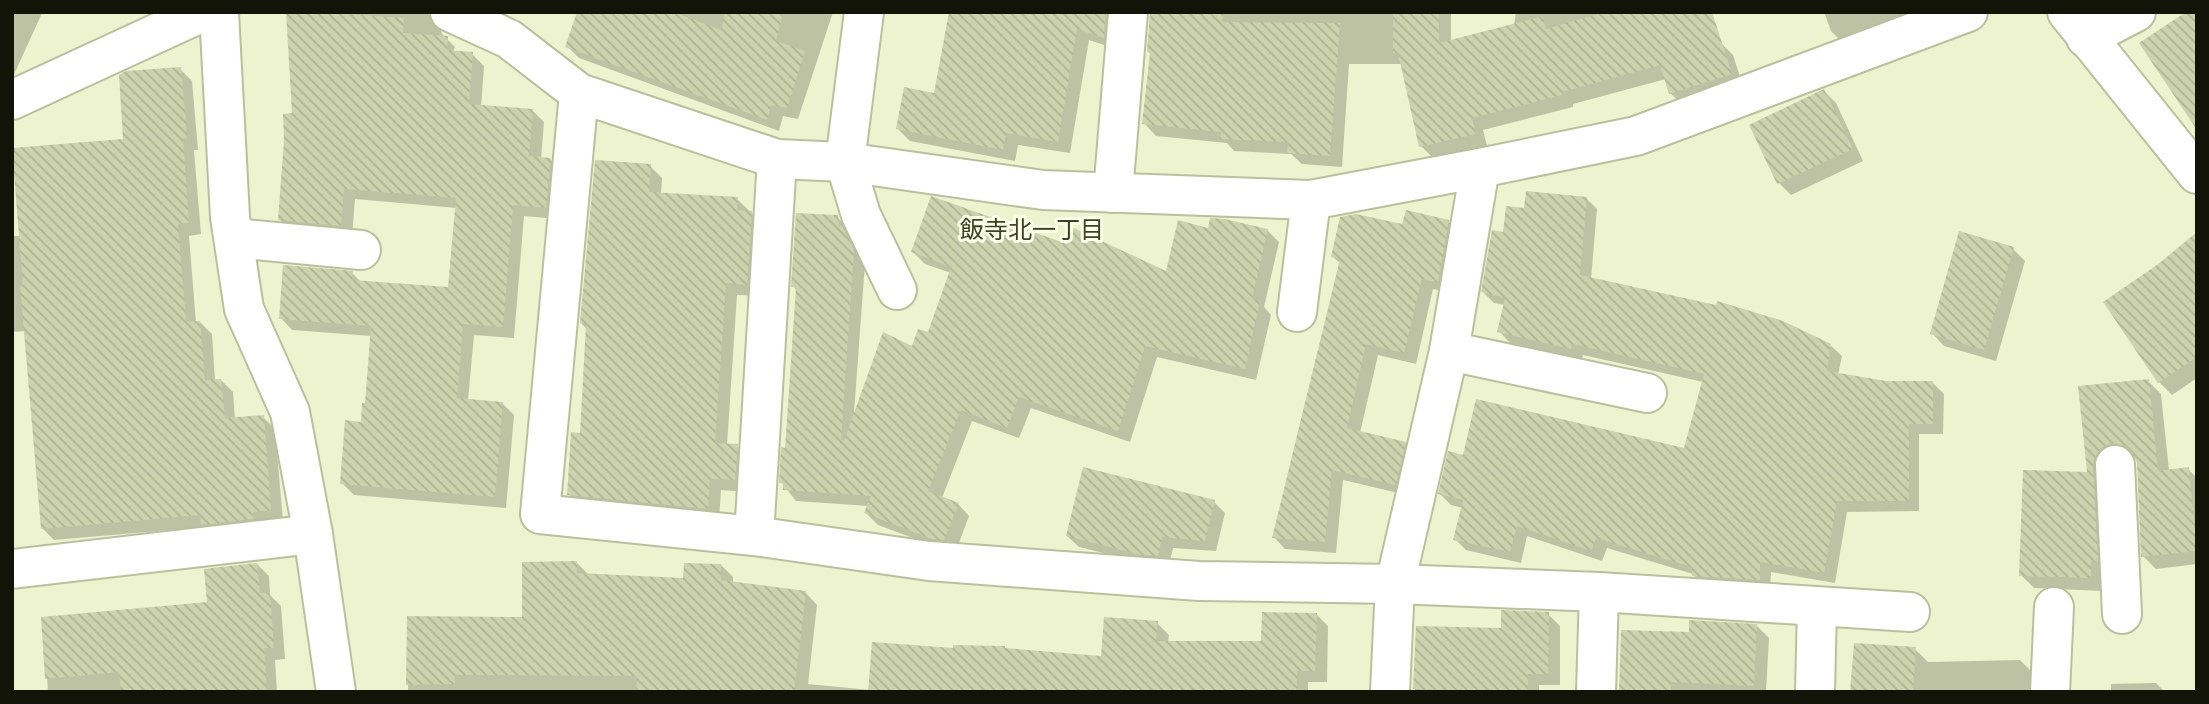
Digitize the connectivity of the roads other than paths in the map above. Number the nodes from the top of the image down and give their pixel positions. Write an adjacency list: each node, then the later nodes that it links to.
1 (128, 12): 11 (street)
2 (203, 12): 11 (street)
3 (219, 12): 20 (street)
4 (450, 12): 10 (street)
5 (864, 12): 15 (street)
6 (1128, 12): 18 (street)
7 (1968, 12): 16 (street)
8 (2136, 12): 9 (street)
9 (2077, 25): 17 (street)
10 (515, 26): 12 (street)
11 (166, 30): 13 (street)
12 (579, 93): 14 (street); 28 (street)
13 (12, 100)
14 (777, 159): 15 (street); 28 (street)
15 (845, 162): 18 (street); 22 (street)
16 (1480, 169): 19 (street); 24 (street)
17 (2197, 174)
18 (1113, 193): 19 (street)
19 (1311, 200): 23 (street)
20 (234, 238): 21 (street); 27 (street)
21 (361, 250)
22 (897, 289)
23 (1297, 312)
24 (1449, 351): 25 (street); 30 (street)
25 (1647, 393)
26 (2115, 465): 35 (street)
27 (313, 534): 29 (street); 36 (street)
28 (754, 536): 30 (street)
29 (12, 569)
30 (1395, 584): 31 (street); 37 (street)
31 (1599, 592): 32 (street); 38 (street)
32 (1817, 607): 34 (street); 39 (street)
33 (2054, 607): 40 (street)
34 (1910, 612)
35 (2122, 614)
36 (336, 692)
37 (1390, 692)
38 (1596, 692)
39 (1815, 692)
40 (2050, 692)

